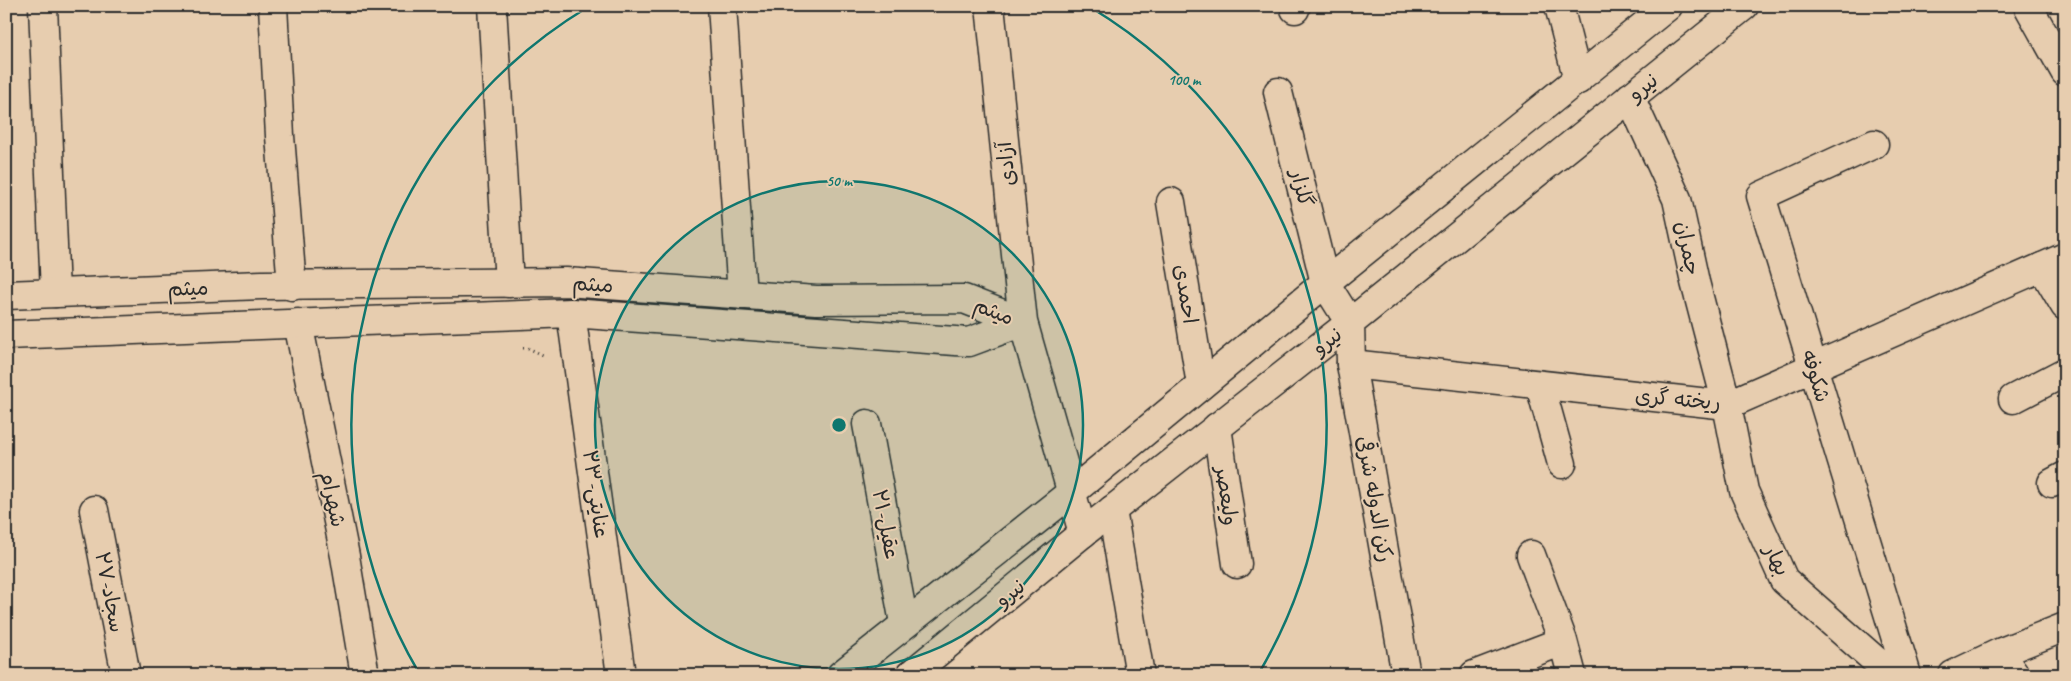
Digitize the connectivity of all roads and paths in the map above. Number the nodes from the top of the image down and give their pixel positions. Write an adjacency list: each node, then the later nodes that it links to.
1 (43, 6): 20 (street)
2 (273, 6): 19 (street)
3 (492, 6): 17 (street)
4 (722, 6): 22 (street)
5 (990, 6): 25 (street, آزادی)
6 (1559, 6): 11 (street)
7 (1668, 6): 11 (street, نیرو)
8 (1744, 6): 13 (street, نیرو)
9 (2028, 6): 10 (street)
10 (2065, 72)
11 (1578, 80): 18 (street, نیرو)
12 (1278, 92): 18 (street, گلزار)
13 (1630, 97): 27 (street, نیرو); 37 (street, چمران)
14 (1874, 144): 32 (street, شکوفه)
15 (1171, 202): 35 (street, احمدی)
16 (2054, 262): 23 (street); 32 (street, ریخته گری)
17 (509, 283): 19 (street, میثم); 22 (street, میثم)
18 (1326, 283): 27 (street, گلزار); 35 (street, نیرو)
19 (292, 286): 20 (street, میثم)
20 (55, 293): 21 (street, میثم)
21 (6, 295)
22 (742, 295): 25 (street, میثم)
23 (2065, 306)
24 (571, 312): 25 (street, میثم); 26 (street, میثم); 54 (street, ۲۳-عنایتی)
25 (1023, 322): 41 (street, آزادی)
26 (298, 323): 28 (street, میثم); 53 (street, شهرام)
27 (1350, 323): 31 (street, رکن الدوله شرقی); 39 (street, نیرو)
28 (6, 335)
29 (518, 348): 30 (path)
30 (547, 357)
31 (1351, 364): 34 (street, ریخته گری); 57 (street, رکن الدوله شرقی)
32 (1814, 367): 37 (street, ریخته گری); 61 (street, شکوفه)
33 (2065, 372): 36 (street)
34 (1540, 385): 37 (street, ریخته گری); 40 (street)
35 (1201, 386): 41 (street, نیرو)
36 (2013, 399)
37 (1727, 405): 60 (street, بهار)
38 (867, 424): 47 (street, ۲۱-عقیل)
39 (1217, 427): 43 (street, نیرو); 46 (street, ولیعصر)
40 (1562, 464)
41 (1072, 492): 44 (street, آزادی); 47 (street, نیرو)
42 (94, 510): 52 (street, ۲۷-سجاد)
43 (1112, 510): 44 (street, نیرو); 56 (street)
44 (1083, 533): 51 (street, نیرو)
45 (1530, 555): 49 (street)
46 (1237, 564)
47 (904, 623): 55 (street, نیرو)
48 (2065, 627): 50 (street)
49 (1563, 642): 58 (street); 59 (street)
50 (1999, 653): 62 (street); 63 (street)
51 (915, 673)
52 (126, 675)
53 (365, 675)
54 (621, 675)
55 (841, 675)
56 (1140, 675)
57 (1406, 675)
58 (1474, 675)
59 (1572, 675)
60 (1892, 675)
61 (1908, 675)
62 (1954, 675)
63 (2015, 675)

